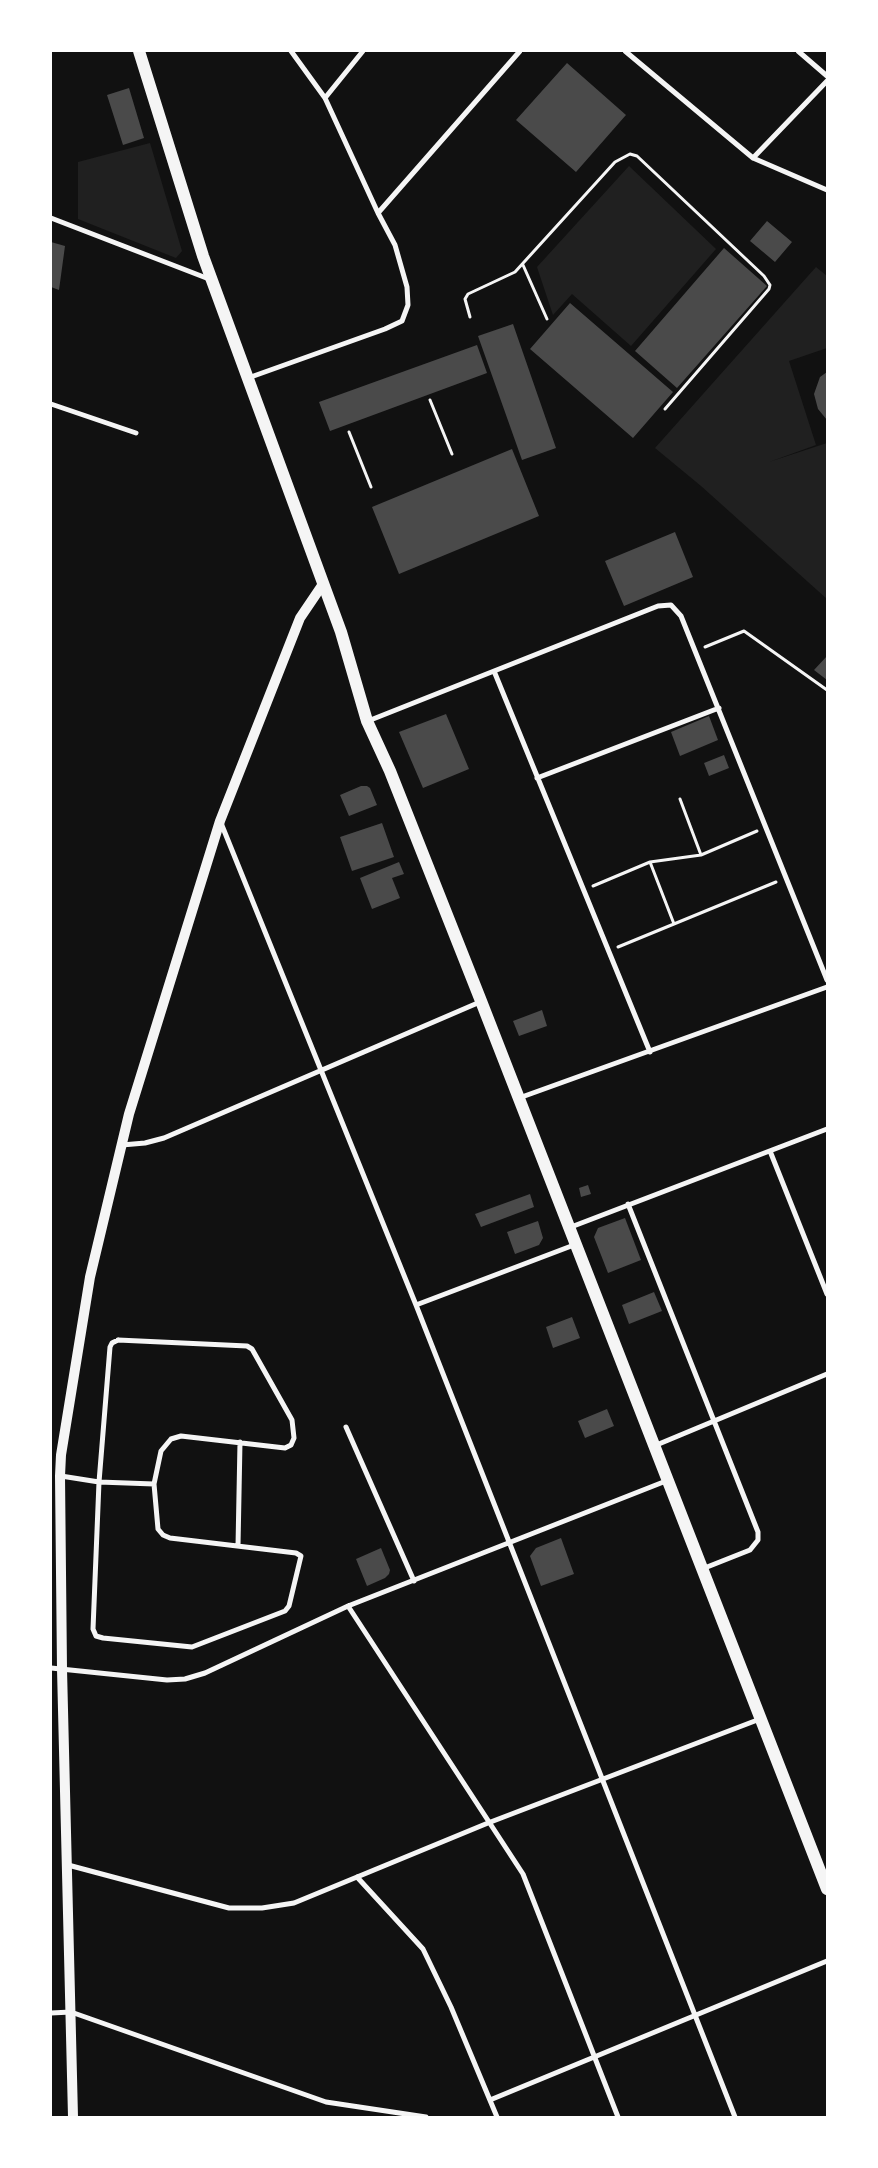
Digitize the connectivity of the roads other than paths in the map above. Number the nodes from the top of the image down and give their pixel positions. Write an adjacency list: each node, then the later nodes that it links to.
1 (138, 51): 14 (main road)
2 (291, 51): 9 (street)
3 (363, 51): 9 (street)
4 (520, 51): 12 (street)
5 (625, 51): 10 (street)
6 (798, 51): 7 (street)
7 (827, 76)
8 (827, 81): 10 (street)
9 (326, 98): 12 (street)
10 (753, 158): 11 (street)
11 (827, 190)
12 (378, 213): 15 (street)
13 (51, 218): 14 (street)
14 (212, 280): 15 (main road)
15 (248, 378): 18 (main road)
16 (51, 404): 17 (street)
17 (136, 433)
18 (323, 584): 21 (main road); 23 (main road)
19 (494, 671): 20 (street); 21 (street); 22 (street)
20 (719, 708): 22 (street); 24 (street)
21 (367, 721): 26 (main road)
22 (537, 778): 27 (street)
23 (220, 821): 28 (street); 31 (main road)
24 (827, 980)
25 (827, 987): 27 (street)
26 (481, 1001): 28 (street); 29 (main road)
27 (650, 1052): 29 (street)
28 (321, 1070): 31 (street); 37 (street)
29 (518, 1098): 34 (main road)
30 (827, 1128): 32 (street)
31 (122, 1145): 43 (main road)
32 (770, 1151): 33 (street); 36 (street)
33 (628, 1204): 34 (street); 39 (street)
34 (568, 1228): 35 (main road)
35 (574, 1245): 37 (street); 42 (main road)
36 (827, 1294)
37 (416, 1305): 47 (street)
38 (827, 1374): 39 (street)
39 (714, 1421): 42 (street); 49 (street)
40 (346, 1427): 50 (street)
41 (240, 1442): 45 (street); 46 (street); 48 (street)
42 (654, 1446): 44 (main road)
43 (60, 1476): 45 (street); 52 (main road)
44 (667, 1480): 47 (street); 49 (main road)
45 (99, 1482): 46 (street); 48 (street)
46 (154, 1484): 48 (street)
47 (510, 1542): 50 (street); 54 (street)
48 (238, 1546)
49 (702, 1570): 53 (main road)
50 (414, 1581): 51 (street)
51 (348, 1606): 52 (street); 55 (street)
52 (56, 1669): 56 (main road)
53 (760, 1719): 54 (street); 58 (main road)
54 (603, 1779): 55 (street); 62 (street)
55 (488, 1823): 57 (street); 63 (street)
56 (68, 1865): 57 (street); 60 (main road)
57 (357, 1877): 64 (street)
58 (827, 1889)
59 (827, 1961): 62 (street)
60 (71, 2012): 61 (street); 65 (main road); 66 (street)
61 (51, 2013)
62 (696, 2015): 63 (street); 69 (street)
63 (595, 2057): 64 (street); 68 (street)
64 (490, 2100): 67 (street)
65 (73, 2117)
66 (426, 2117)
67 (497, 2117)
68 (618, 2117)
69 (735, 2117)

